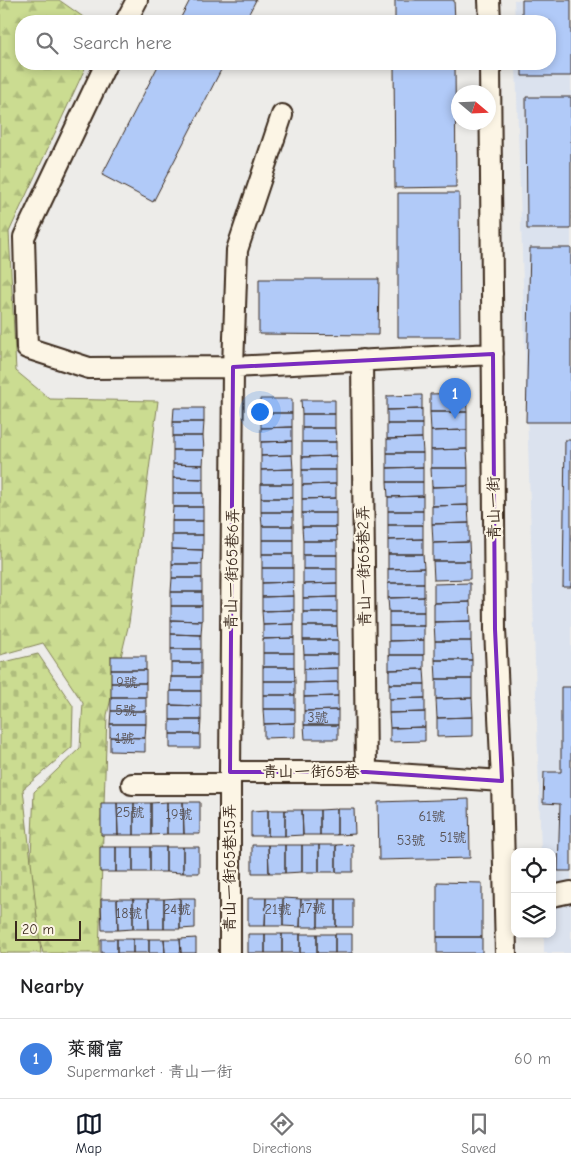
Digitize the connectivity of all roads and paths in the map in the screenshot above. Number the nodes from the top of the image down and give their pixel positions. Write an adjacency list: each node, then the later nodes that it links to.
1 (137, 0): 3 (street)
2 (489, 0): 4 (street)
3 (129, 15)
4 (490, 15)
5 (103, 70): 10 (street)
6 (490, 70): 8 (street, 青山一街)
7 (282, 115): 10 (street, 青山一街65巷6弄)
8 (493, 354): 9 (street); 13 (street, 青山一街)
9 (362, 360): 10 (street); 11 (street, 青山一街65巷2弄)
10 (233, 367): 12 (street, 青山一街65巷6弄)
11 (366, 772): 12 (street, 青山一街65巷); 13 (street, 青山一街65巷)
12 (230, 778): 14 (street, 青山一街65巷); 18 (street, 青山一街65巷15弄)
13 (502, 781): 17 (street, 青山一街)
14 (132, 784)
15 (571, 892): 16 (street)
16 (556, 895)
17 (510, 903): 19 (street, 青山一街)
18 (230, 953)
19 (506, 953)

